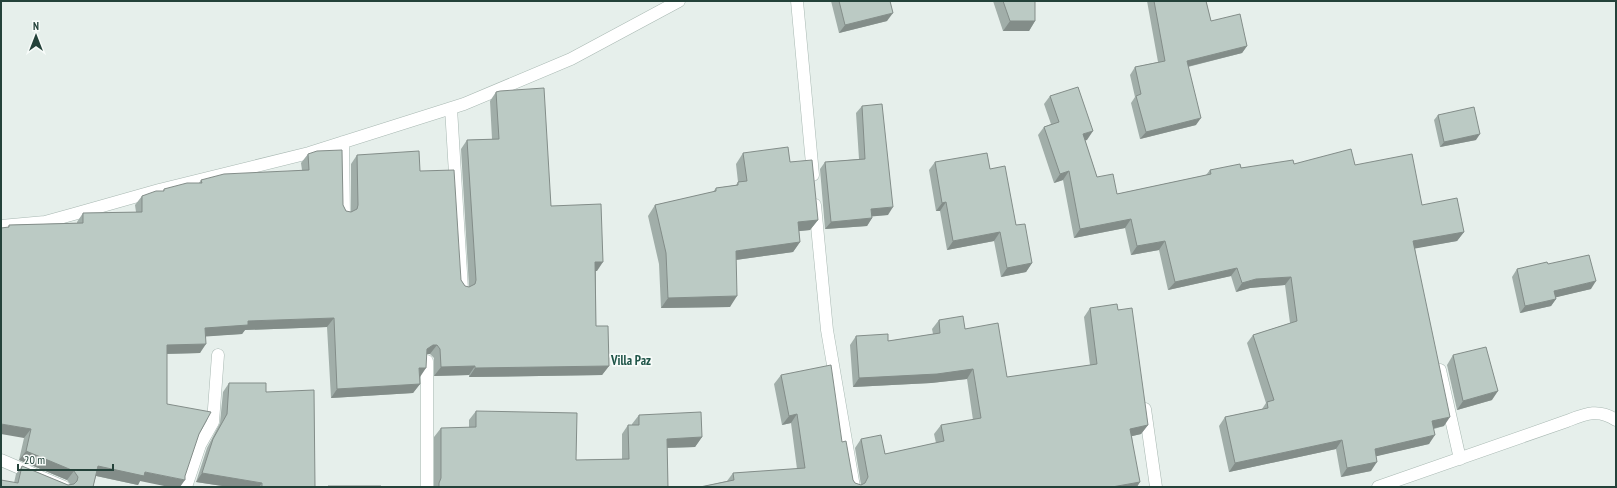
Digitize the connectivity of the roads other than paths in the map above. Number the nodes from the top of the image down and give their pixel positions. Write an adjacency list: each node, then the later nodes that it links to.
1 (679, 1): 3 (street)
2 (797, 1): 18 (street)
3 (451, 108): 4 (street); 7 (street)
4 (343, 142): 5 (street); 6 (street)
5 (344, 214)
6 (1, 226)
7 (462, 289)
8 (218, 355): 16 (street)
9 (1437, 356): 13 (street)
10 (427, 361): 17 (street)
11 (1143, 394): 19 (street)
12 (1616, 420): 13 (street)
13 (1460, 459): 20 (street)
14 (1, 460): 15 (street)
15 (64, 487)
16 (186, 487)
17 (427, 487)
18 (854, 487)
19 (1156, 487)
20 (1378, 487)

